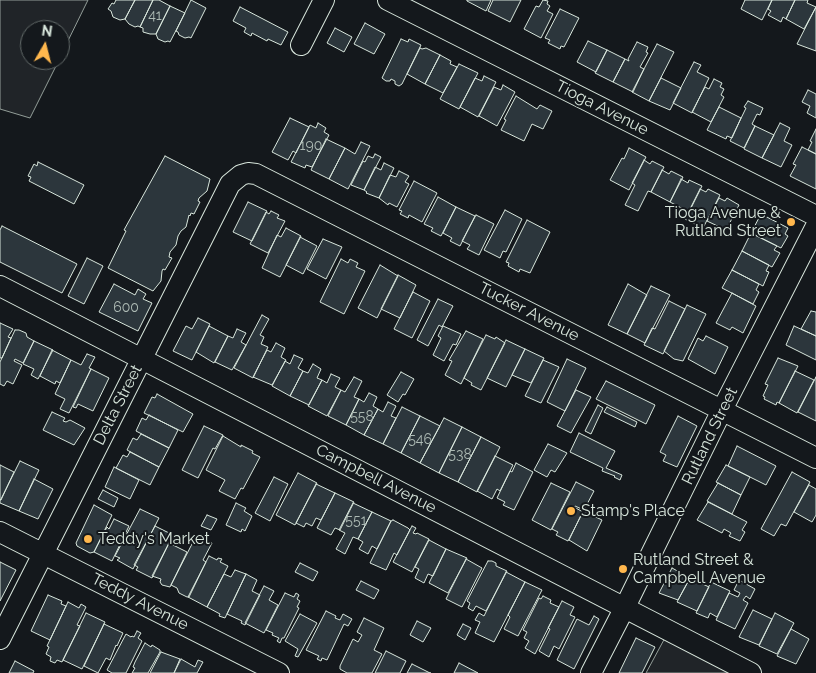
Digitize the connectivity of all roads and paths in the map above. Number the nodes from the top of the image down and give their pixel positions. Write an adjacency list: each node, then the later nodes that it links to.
1 (324, 0): 3 (street)
2 (388, 0): 5 (street, Tioga Avenue)
3 (300, 45)
4 (240, 175): 8 (street, Delta Street); 9 (street, Tucker Avenue)
5 (816, 216)
6 (816, 226): 9 (street, Rutland Street)
7 (0, 286): 8 (street, Campbell Avenue)
8 (141, 358): 12 (street, Delta Street); 13 (street, Campbell Avenue)
9 (722, 410): 10 (street, Tucker Avenue); 13 (street, Rutland Street)
10 (816, 458)
11 (0, 532): 12 (street, Teddy Avenue)
12 (43, 554): 14 (street, Delta Street); 15 (street, Teddy Avenue)
13 (625, 607): 16 (street, Rutland Street); 17 (street, Campbell Avenue)
14 (0, 639)
15 (279, 673)
16 (591, 673)
17 (752, 673)

